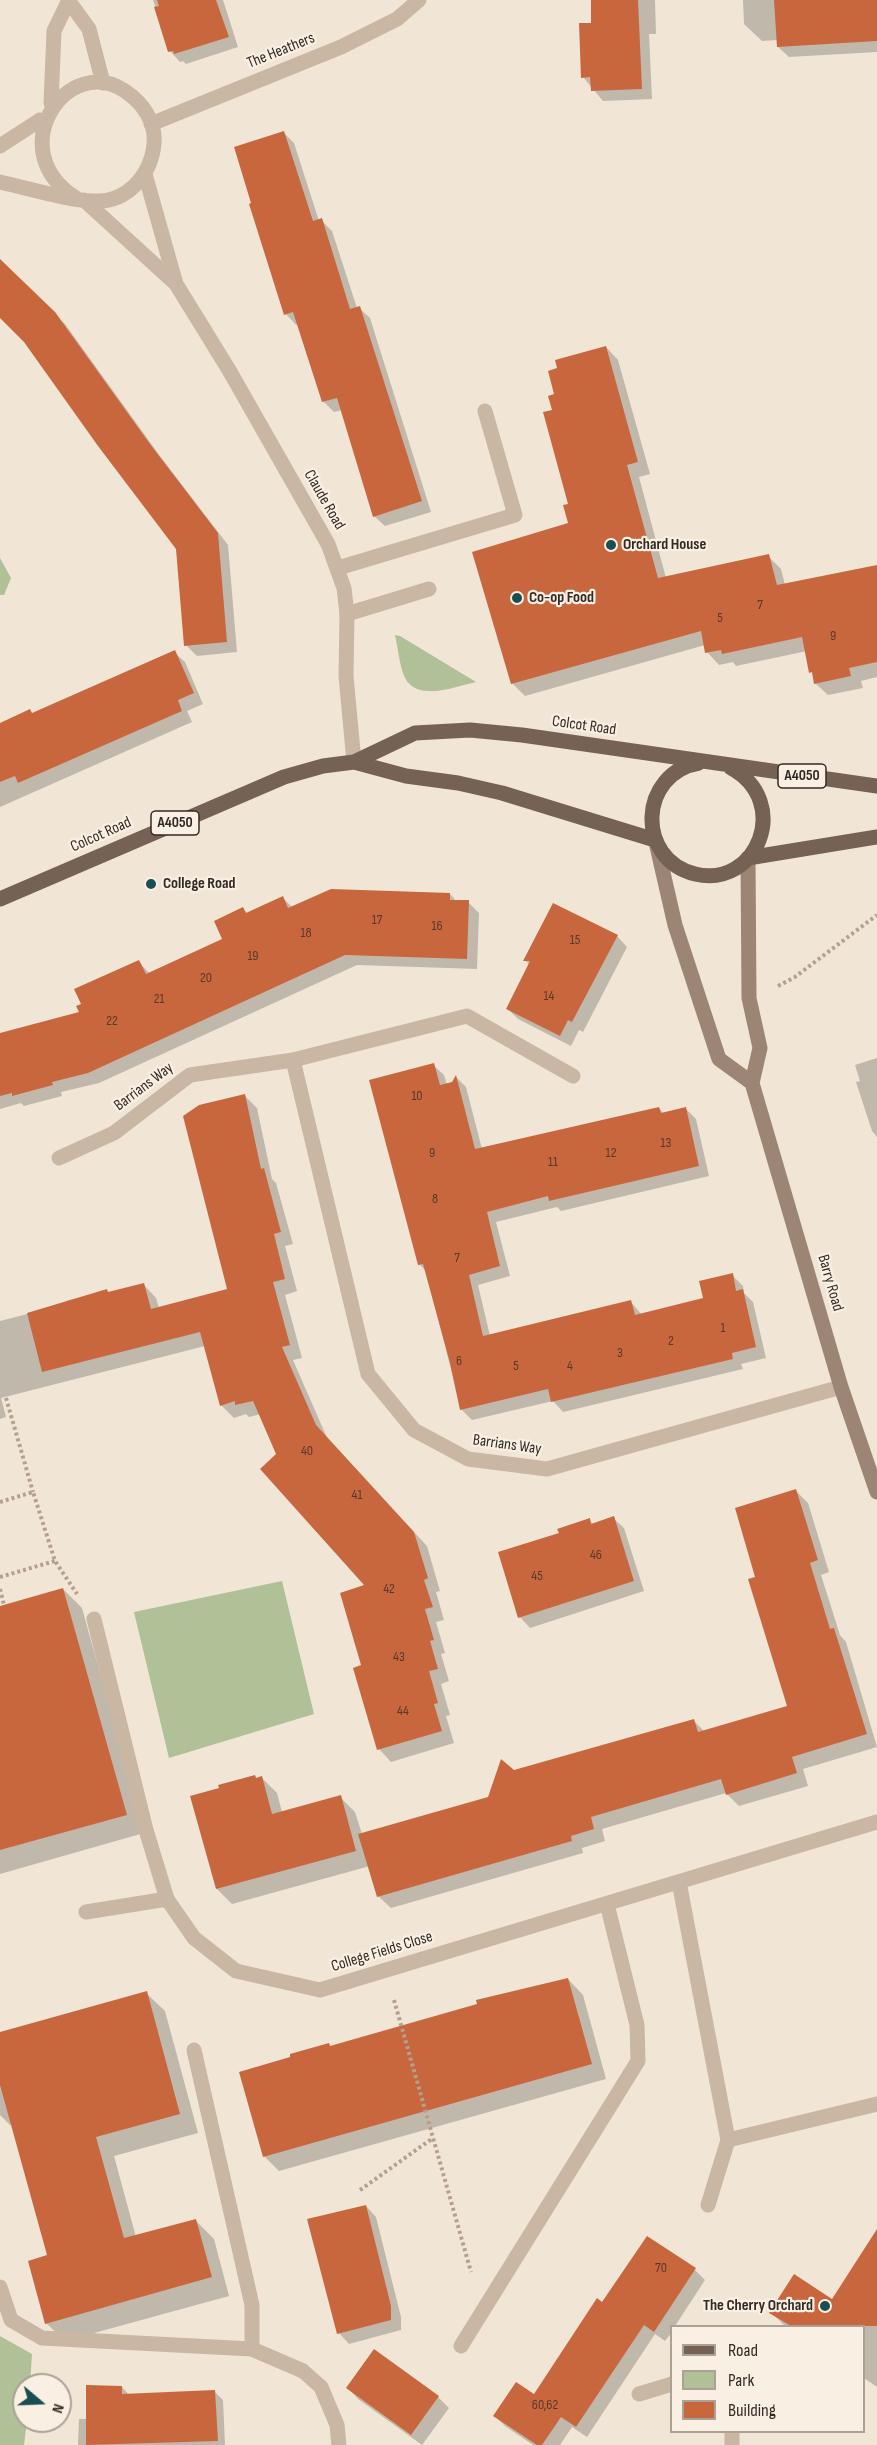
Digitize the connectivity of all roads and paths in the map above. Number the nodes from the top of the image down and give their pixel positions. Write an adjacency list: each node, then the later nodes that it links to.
1 (419, 0): 6 (street, The Heathers)
2 (68, 1): 3 (street); 4 (street)
3 (103, 83): 4 (street); 6 (street)
4 (51, 103): 5 (street)
5 (40, 120): 7 (street); 10 (street)
6 (151, 124): 8 (street)
7 (0, 146)
8 (145, 174): 10 (street); 11 (street, Claude Road)
9 (0, 182): 10 (street)
10 (80, 199): 11 (street, Claude Road)
11 (176, 284): 13 (street, Claude Road)
12 (485, 411): 13 (street)
13 (338, 568): 15 (street, Claude Road)
14 (429, 589): 15 (street)
15 (347, 614): 16 (street, Claude Road)
16 (354, 762): 17 (main road, Colcot Road / A4050); 21 (main road, Colcot Road / A4050); 23 (main road, Colcot Road / A4050)
17 (708, 762): 18 (main road, Colcot Road / A4050); 21 (main road, Colcot Road / A4050)
18 (726, 765): 19 (main road, Colcot Road / A4050); 22 (main road, Colcot Road / A4050)
19 (877, 786)
20 (877, 837): 22 (main road)
21 (655, 840): 22 (main road); 28 (street)
22 (748, 858): 25 (street, Barry Road)
23 (0, 899)
24 (877, 915): 25 (path)
25 (750, 999): 28 (street, Barry Road)
26 (293, 1060): 27 (street, Barrians Way); 29 (street, Barrians Way); 30 (street, Barrians Way)
27 (573, 1076)
28 (752, 1083): 30 (street, Barry Road)
29 (59, 1158)
30 (841, 1387): 33 (street, Barry Road)
31 (6, 1398): 32 (path)
32 (33, 1492): 34 (path); 35 (path)
33 (877, 1492)
34 (0, 1502)
35 (55, 1561): 36 (path); 39 (path)
36 (0, 1577)
37 (0, 1589): 38 (path)
38 (4, 1605)
39 (94, 1619): 42 (street, College Fields Close)
40 (877, 1822): 41 (street, College Fields Close)
41 (679, 1882): 43 (street, College Fields Close); 49 (street)
42 (167, 1899): 44 (street); 45 (street, College Fields Close)
43 (607, 1904): 45 (street, College Fields Close); 53 (street)
44 (86, 1912)
45 (386, 1970): 48 (path)
46 (194, 2050): 55 (street)
47 (877, 2104): 49 (street)
48 (433, 2138): 50 (path); 53 (path)
49 (728, 2140): 51 (street)
50 (360, 2190)
51 (708, 2205)
52 (0, 2287): 55 (street)
53 (482, 2311): 54 (street)
54 (460, 2346)
55 (252, 2349): 58 (street)
56 (670, 2385): 57 (street)
57 (639, 2394)
58 (339, 2445)

